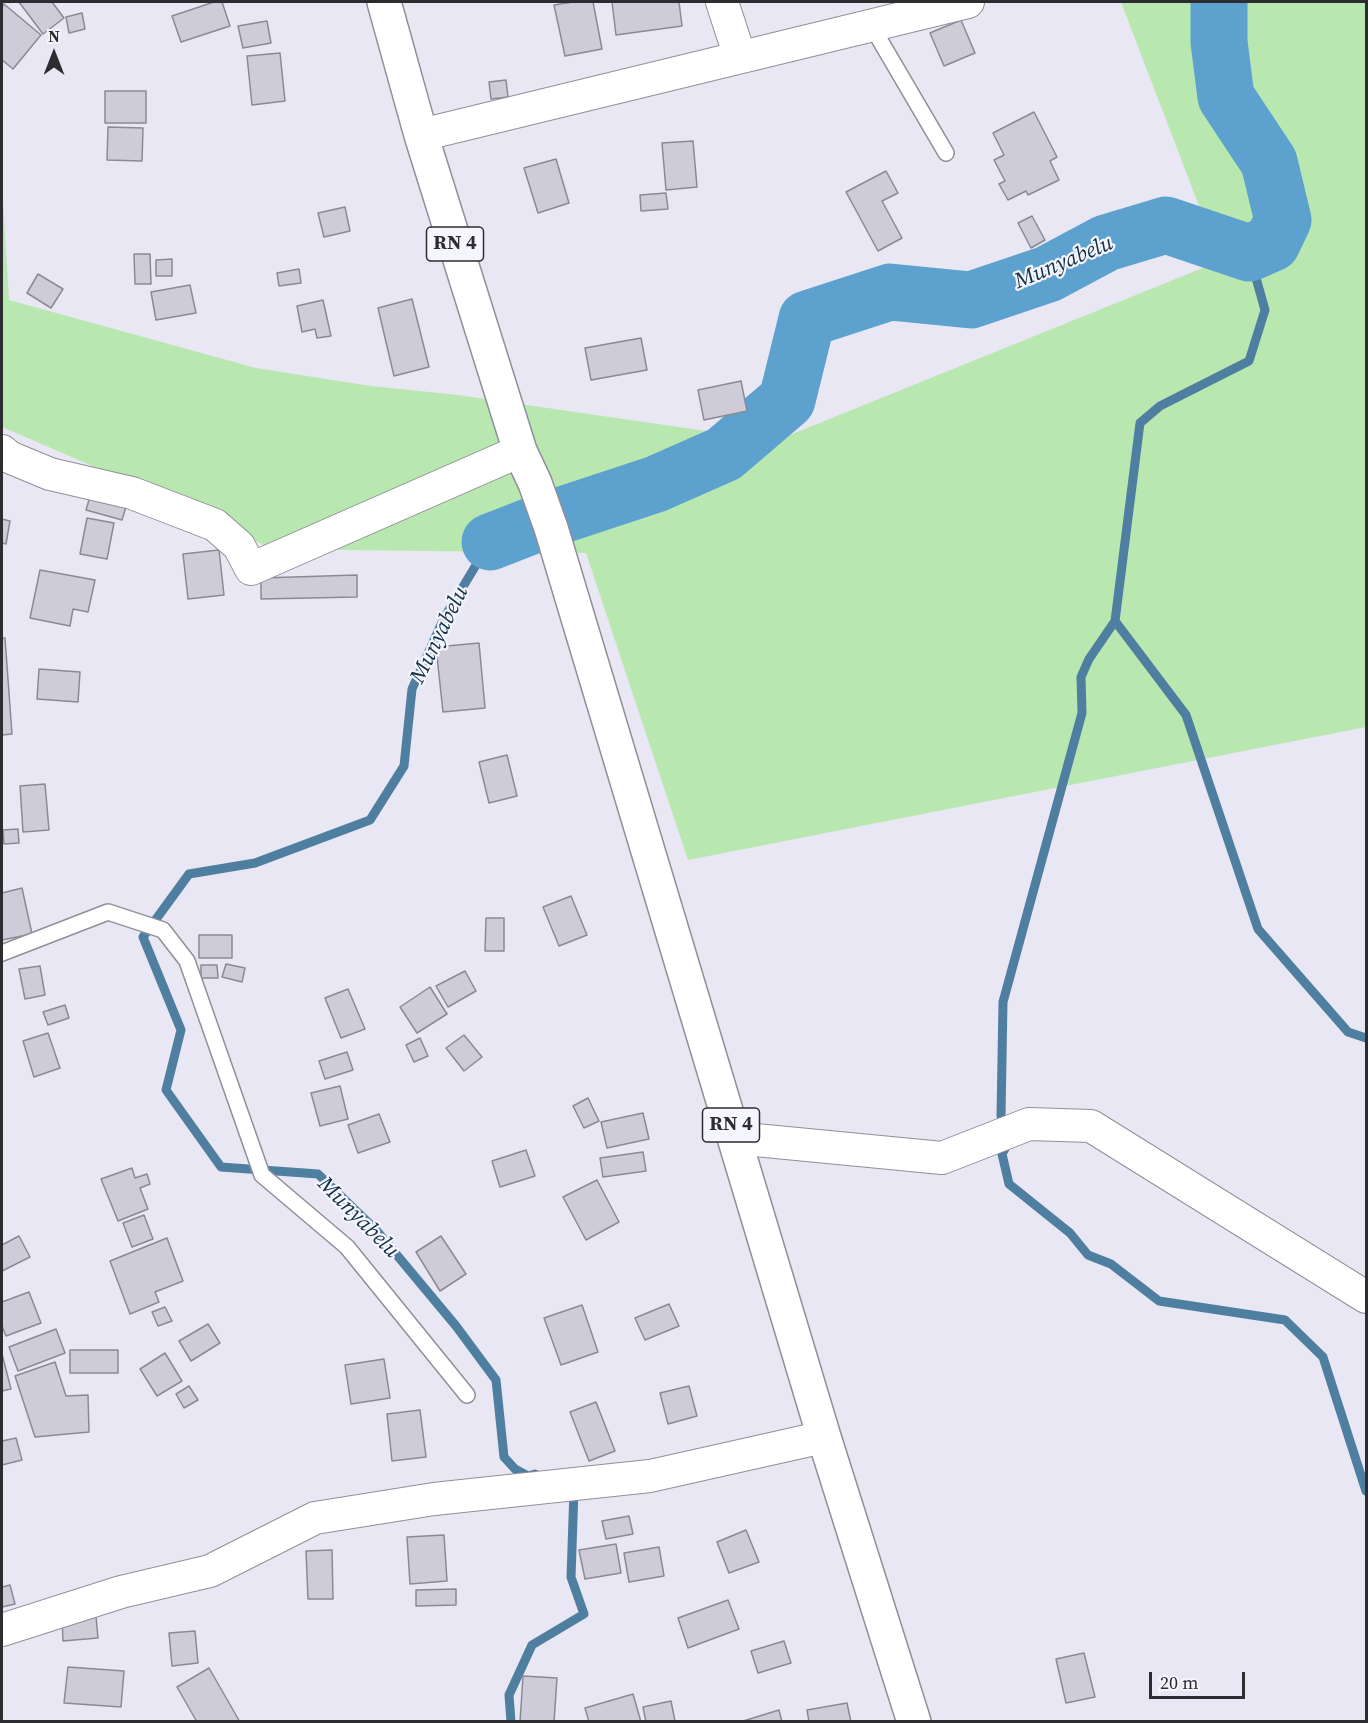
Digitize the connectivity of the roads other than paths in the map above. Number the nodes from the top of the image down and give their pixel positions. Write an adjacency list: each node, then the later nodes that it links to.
1 (384, 2): 6 (highway, RN 4)
2 (722, 2): 5 (street)
3 (968, 2): 4 (street)
4 (871, 25): 5 (street); 7 (lane)
5 (740, 57): 6 (street)
6 (421, 135): 9 (highway, RN 4)
7 (946, 153)
8 (2, 451): 9 (street)
9 (520, 451): 11 (highway, RN 4)
10 (2, 953): 13 (lane)
11 (735, 1138): 12 (street); 14 (highway, RN 4)
12 (1366, 1297)
13 (467, 1395)
14 (824, 1437): 15 (street); 16 (highway, RN 4)
15 (2, 1629)
16 (914, 1722)

